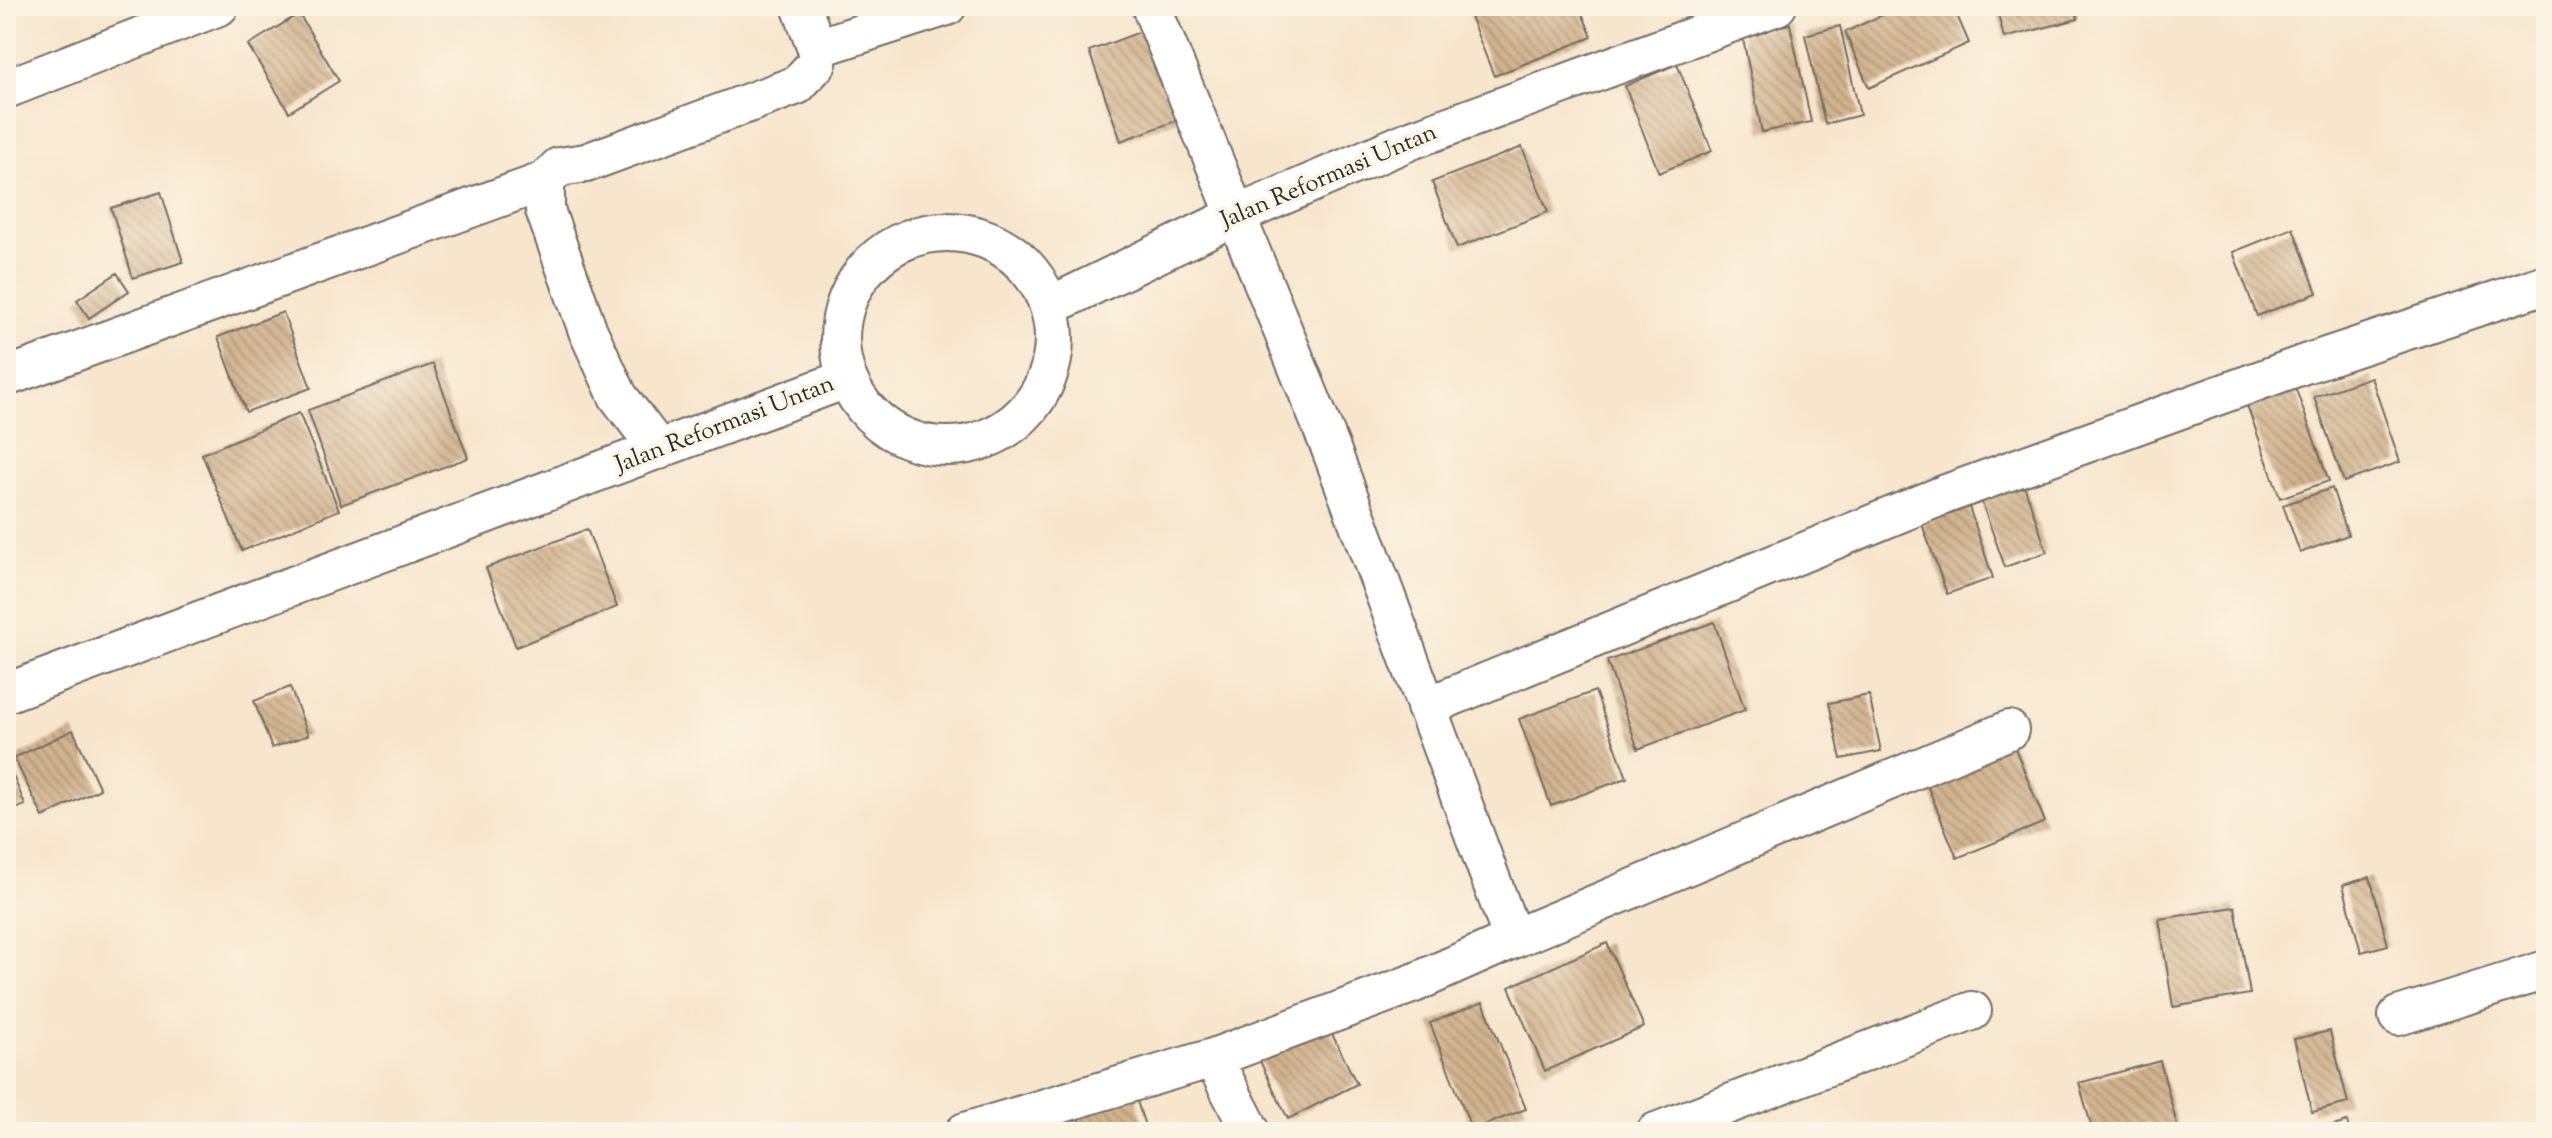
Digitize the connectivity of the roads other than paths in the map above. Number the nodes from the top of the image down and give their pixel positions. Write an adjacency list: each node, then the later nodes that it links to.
1 (219, 6): 7 (street)
2 (801, 6): 6 (street)
3 (947, 6): 6 (street)
4 (1151, 6): 9 (street)
5 (1777, 6): 9 (street, Jalan Reformasi Untan)
6 (817, 48): 8 (street)
7 (6, 89)
8 (545, 181): 12 (street); 14 (street)
9 (1237, 215): 11 (street, Jalan Reformasi Untan); 16 (street)
10 (2546, 284): 16 (street)
11 (1050, 306): 13 (street, Jalan Reformasi Untan); 13 (street)
12 (6, 377)
13 (846, 379): 14 (street, Jalan Reformasi Untan)
14 (659, 450): 15 (street, Jalan Reformasi Untan)
15 (6, 693)
16 (1426, 707): 18 (street)
17 (2009, 730): 18 (street)
18 (1513, 939): 22 (street)
19 (2546, 970): 21 (street)
20 (1972, 1011): 25 (street)
21 (2398, 1016)
22 (1213, 1058): 23 (street); 24 (street)
23 (965, 1132)
24 (1251, 1132)
25 (1656, 1132)

